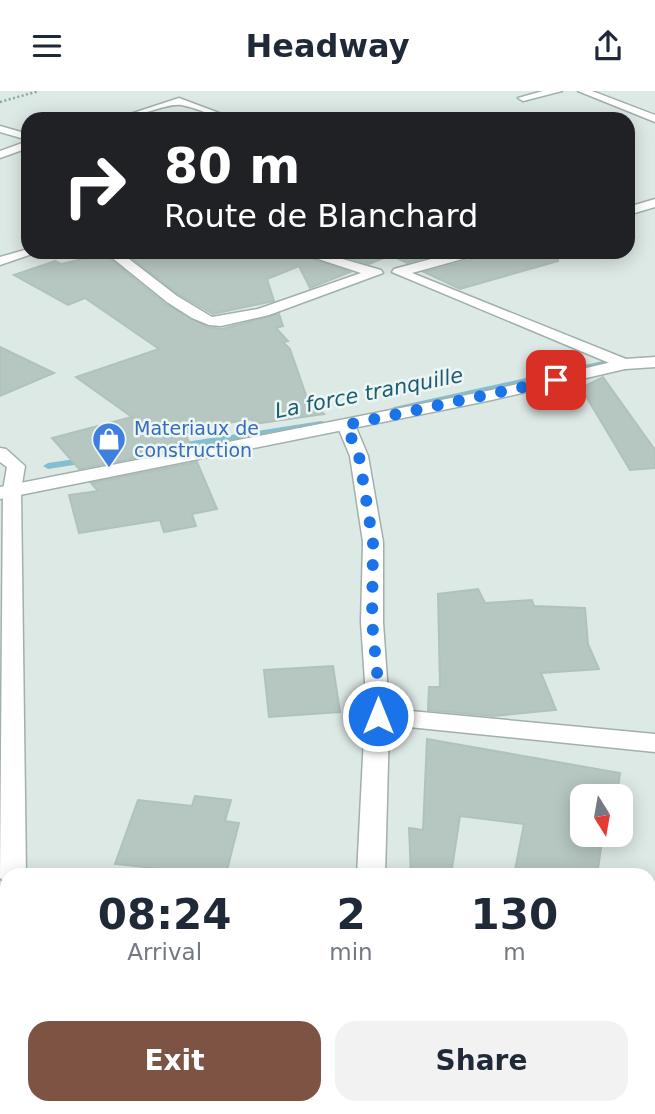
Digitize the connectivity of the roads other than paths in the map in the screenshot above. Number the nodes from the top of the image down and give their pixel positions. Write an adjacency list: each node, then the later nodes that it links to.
1 (556, 91): 3 (street)
2 (583, 91): 6 (street)
3 (523, 98)
4 (143, 112): 5 (street)
5 (210, 112)
6 (655, 119)
7 (0, 129): 8 (street)
8 (21, 135)
9 (21, 147): 10 (street)
10 (0, 155)
11 (655, 204): 12 (street)
12 (635, 209)
13 (21, 255): 17 (street)
14 (121, 259): 19 (street)
15 (327, 259): 19 (street)
16 (446, 259): 18 (street)
17 (0, 261)
18 (399, 272): 19 (street); 21 (street)
19 (374, 273)
20 (655, 362): 21 (street)
21 (625, 364): 22 (street)
22 (346, 425): 24 (street); 25 (street)
23 (0, 453): 24 (street)
24 (6, 491): 27 (street)
25 (378, 716): 26 (street); 28 (street)
26 (655, 743)
27 (12, 868)
28 (371, 868)

